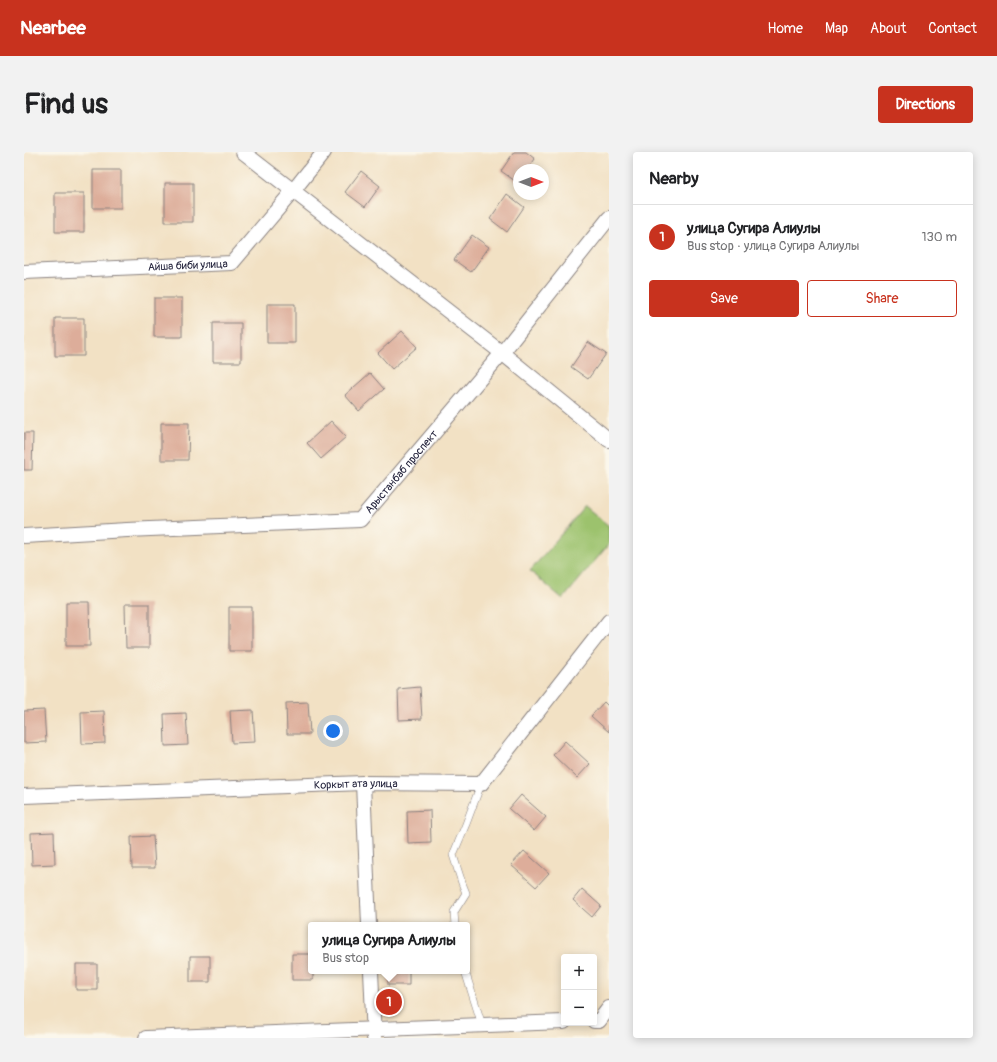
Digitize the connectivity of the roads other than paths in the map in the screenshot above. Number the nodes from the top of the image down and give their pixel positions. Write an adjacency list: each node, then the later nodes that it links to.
1 (243, 152): 3 (street)
2 (324, 152): 3 (street, Айша биби улица)
3 (293, 191): 5 (street, Айша биби улица); 6 (street)
4 (609, 218): 6 (street, Арыстанбаб проспект)
5 (24, 272)
6 (502, 353): 7 (street); 8 (street, Арыстанбаб проспект)
7 (609, 440)
8 (24, 536)
9 (609, 621): 11 (street)
10 (363, 783): 11 (street, Коркыт ата улица); 12 (street, Коркыт ата улица); 13 (street)
11 (481, 784): 14 (lane)
12 (24, 796)
13 (369, 922)
14 (455, 922)
15 (371, 974): 21 (street)
16 (466, 974): 20 (lane)
17 (609, 1008): 18 (street)
18 (597, 1021)
19 (561, 1022): 20 (street)
20 (482, 1025): 21 (street)
21 (374, 1034): 22 (street)
22 (146, 1038)

